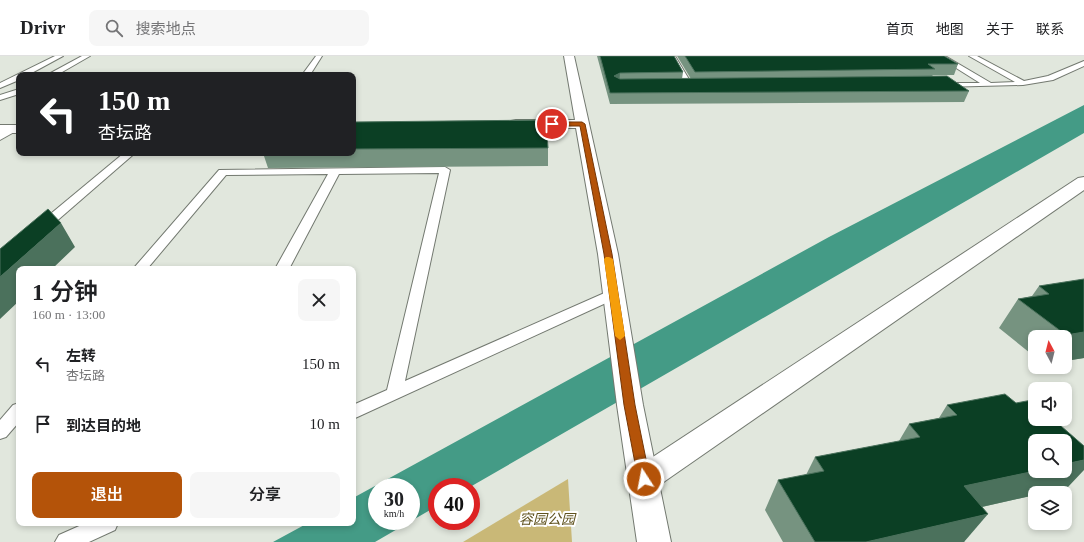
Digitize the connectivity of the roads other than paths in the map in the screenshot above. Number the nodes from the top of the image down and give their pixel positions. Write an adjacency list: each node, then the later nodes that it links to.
1 (60, 56): 9 (lane)
2 (87, 56): 10 (lane)
3 (319, 56): 11 (lane)
4 (569, 56): 21 (street)
5 (672, 56): 17 (lane)
6 (940, 56): 14 (lane)
7 (972, 56): 13 (lane)
8 (1084, 63): 13 (lane)
9 (28, 72)
10 (57, 72)
11 (308, 72)
12 (16, 78): 16 (lane)
13 (1023, 83): 14 (lane)
14 (989, 84): 15 (lane)
15 (934, 85)
16 (0, 86)
17 (689, 86)
18 (16, 92): 19 (lane)
19 (0, 98)
20 (503, 124): 21 (street)
21 (582, 124): 30 (street)
22 (11, 129): 23 (lane)
23 (0, 137)
24 (126, 156): 27 (lane)
25 (335, 171): 28 (lane); 29 (lane); 31 (lane)
26 (1084, 182): 35 (street)
27 (30, 237)
28 (143, 266)
29 (284, 266)
30 (614, 294): 31 (lane); 35 (street)
31 (394, 394): 32 (lane)
32 (356, 411)
33 (16, 413): 34 (lane)
34 (0, 432)
35 (644, 479): 38 (street)
36 (101, 526): 37 (lane)
37 (66, 542)
38 (654, 542)

